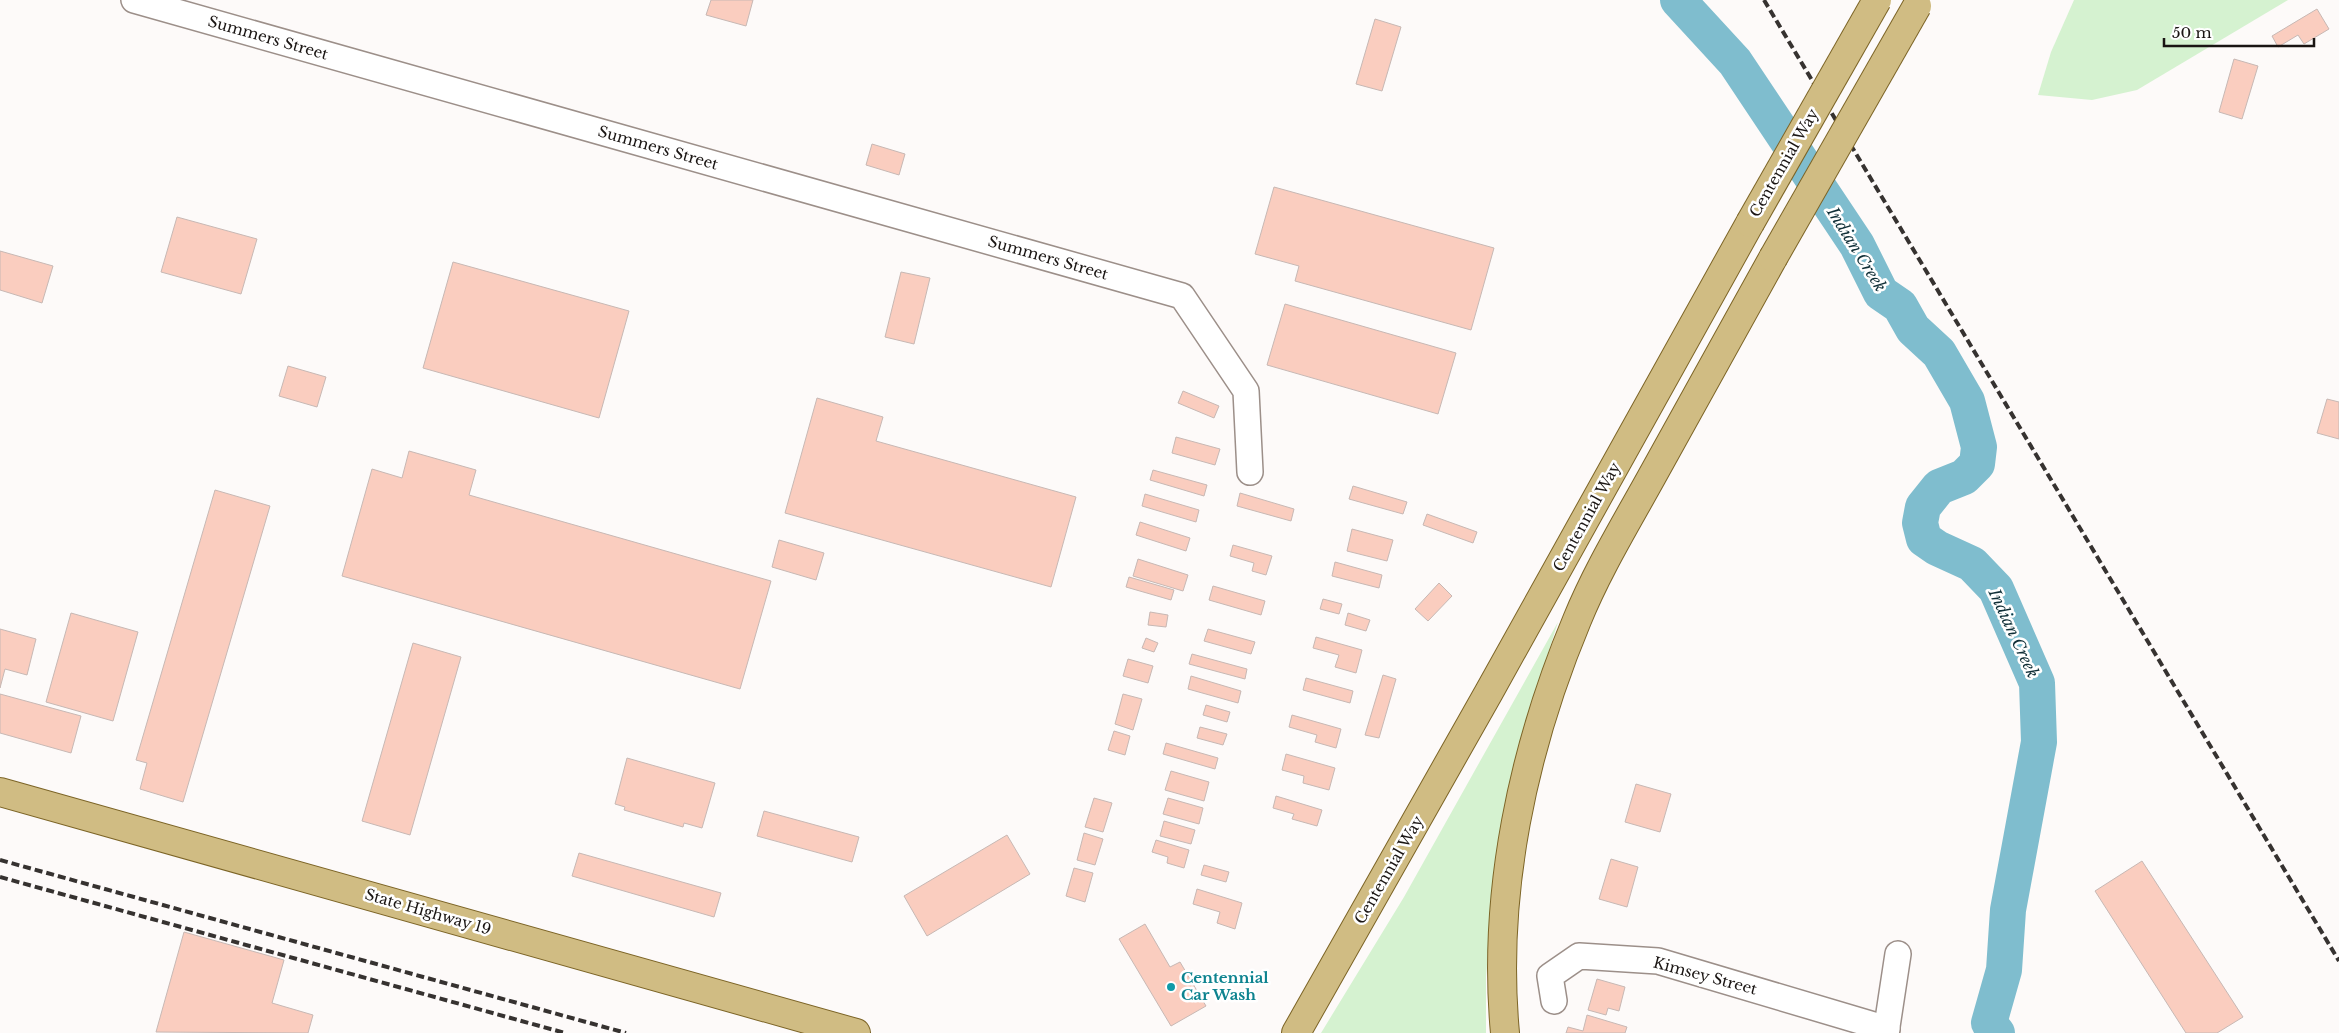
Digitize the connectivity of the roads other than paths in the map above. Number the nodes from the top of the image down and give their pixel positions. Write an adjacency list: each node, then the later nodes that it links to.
1 (134, 0): 4 (street, Summers Street)
2 (1877, 0): 5 (main road, Centennial Way, bridge)
3 (1918, 3): 13 (main road, bridge)
4 (1250, 472)
5 (1489, 692): 11 (main road); 12 (main road, Centennial Way)
6 (0, 792): 10 (main road, State Highway 19)
7 (1898, 954): 9 (street)
8 (1554, 1001): 9 (street, Kimsey Street)
9 (1886, 1031)
10 (856, 1033)
11 (1277, 1033)
12 (1296, 1033)
13 (1505, 1033)

